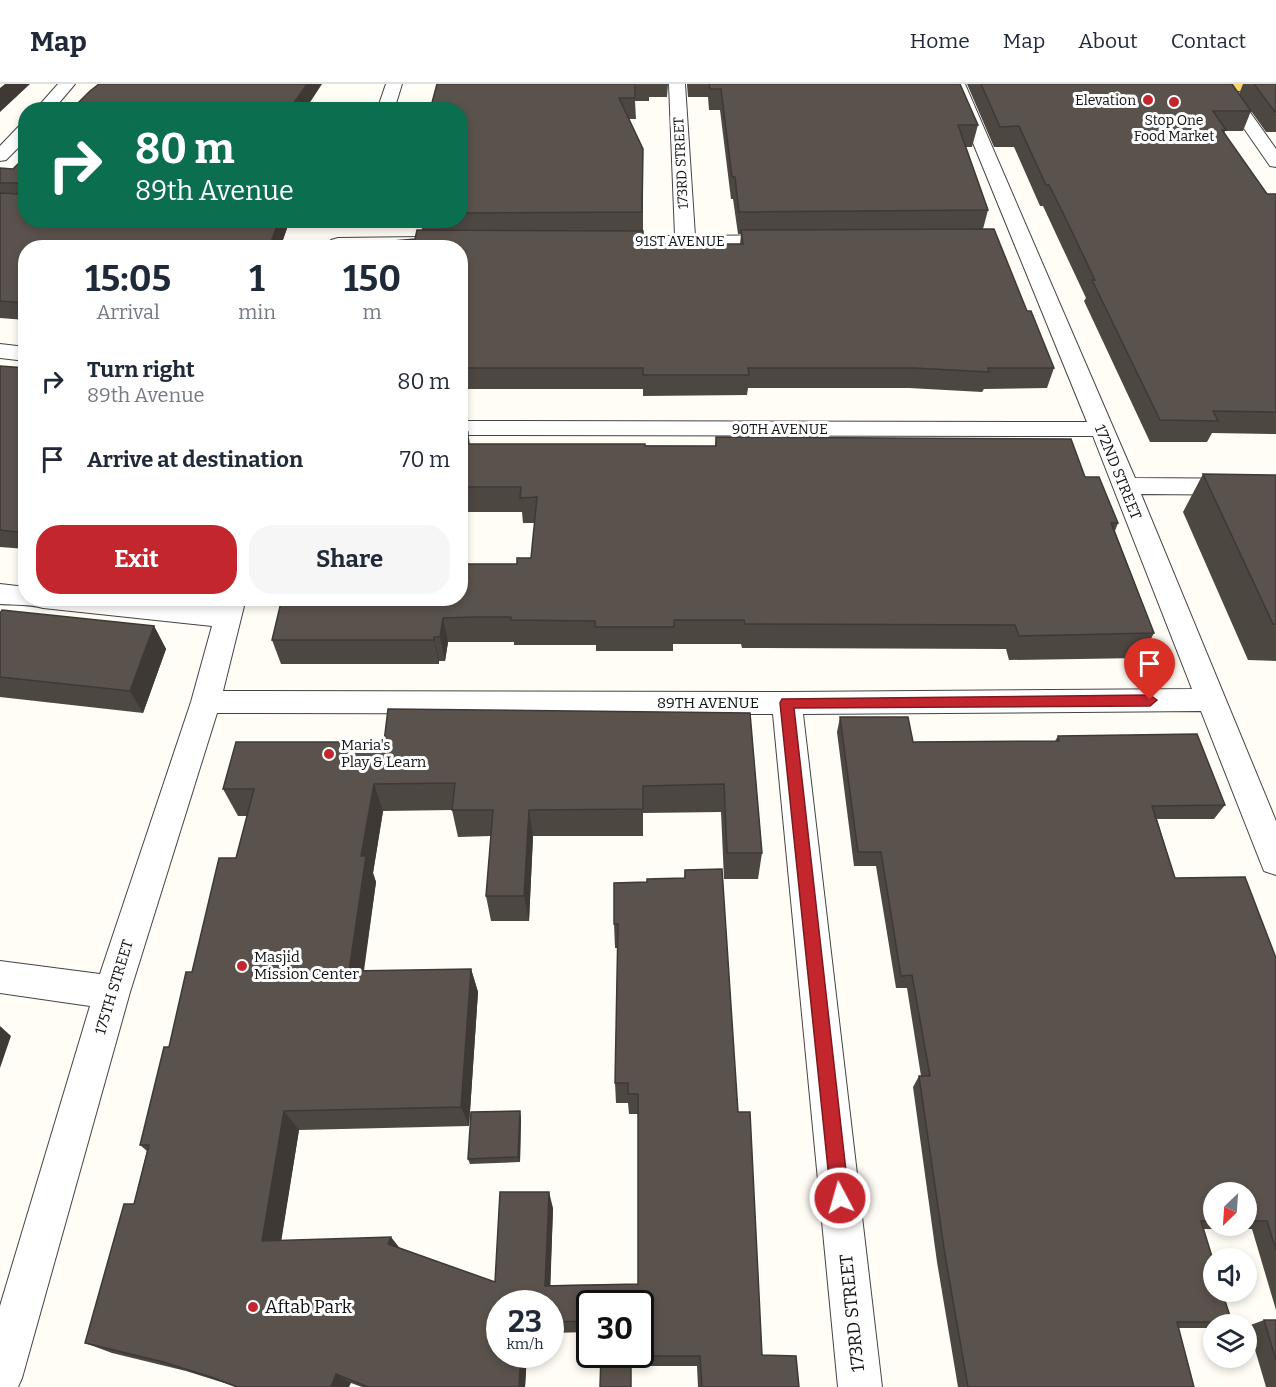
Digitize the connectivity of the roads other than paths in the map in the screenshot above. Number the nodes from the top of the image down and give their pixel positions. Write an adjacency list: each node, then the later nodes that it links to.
1 (67, 84): 8 (street)
2 (394, 84): 9 (street)
3 (677, 84): 13 (street, 173RD STREET)
4 (957, 84): 19 (street, 172ND STREET)
5 (1190, 84): 6 (main road)
6 (1222, 86): 7 (main road); 12 (street)
7 (1276, 88)
8 (50, 102)
9 (388, 102)
10 (18, 137): 11 (street)
11 (0, 156)
12 (1276, 162)
13 (686, 241): 14 (street, 91ST AVENUE); 15 (street, 91ST AVENUE)
14 (801, 241)
15 (578, 242)
16 (0, 351): 17 (street)
17 (18, 353)
18 (468, 429): 19 (street, 90TH AVENUE)
19 (1100, 429): 20 (street, 172ND STREET)
20 (1124, 486): 21 (street); 26 (street, 172ND STREET)
21 (1276, 487)
22 (0, 594): 23 (street)
23 (18, 596)
24 (193, 606): 25 (street)
25 (230, 608): 27 (street, 175TH STREET)
26 (1210, 700): 28 (street, 89TH AVENUE); 29 (street, 172ND STREET)
27 (206, 702): 28 (street, 89TH AVENUE); 31 (street, 175TH STREET)
28 (787, 703): 33 (street, 173RD STREET)
29 (1276, 861)
30 (0, 977): 31 (street)
31 (112, 992): 32 (street, 175TH STREET)
32 (0, 1378)
33 (860, 1387)

